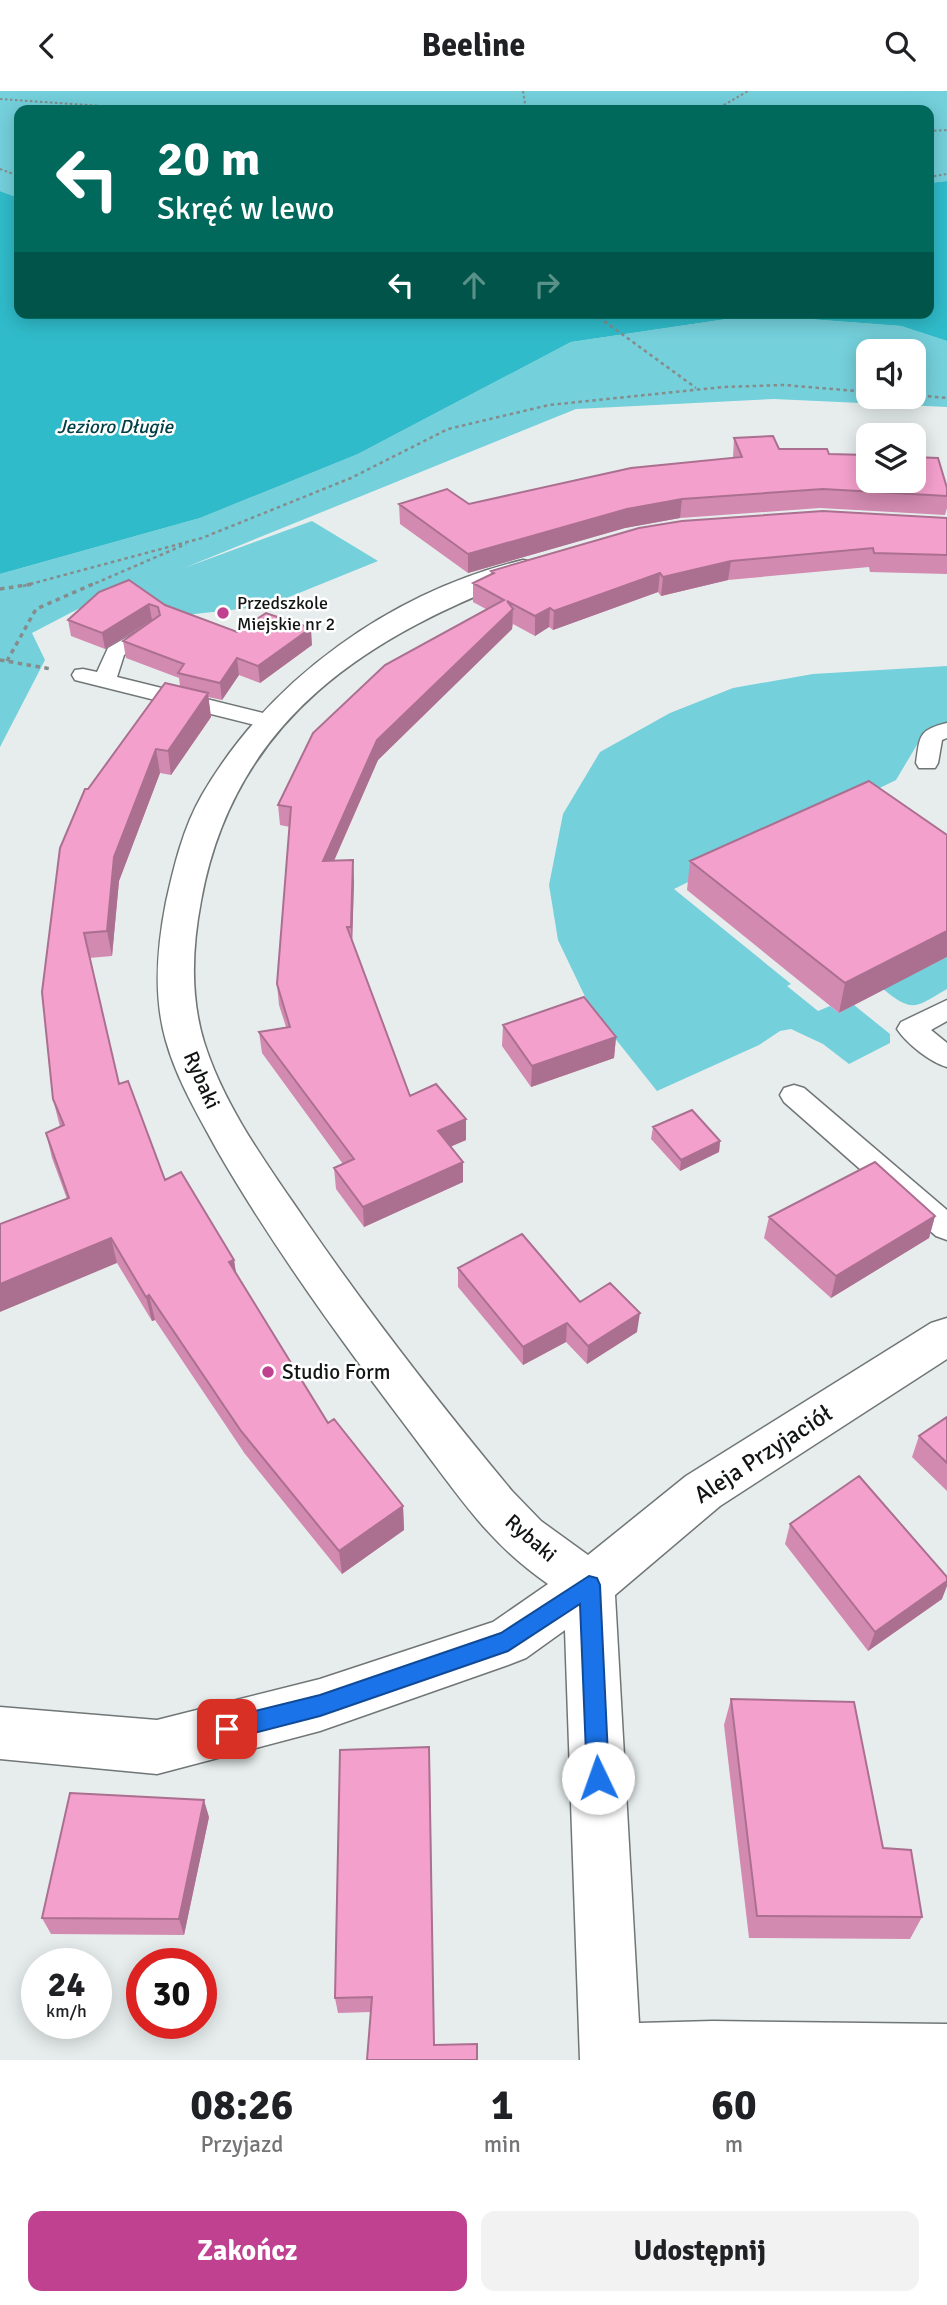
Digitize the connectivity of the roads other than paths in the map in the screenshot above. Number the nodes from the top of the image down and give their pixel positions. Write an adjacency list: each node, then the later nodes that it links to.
1 (558, 558): 5 (street, Rybaki)
2 (151, 629): 4 (lane)
3 (83, 675): 4 (lane)
4 (104, 681): 5 (lane)
5 (267, 721): 13 (street, Rybaki)
6 (947, 730): 7 (lane)
7 (927, 763)
8 (947, 1009): 9 (lane)
9 (947, 1057)
10 (794, 1095): 11 (lane)
11 (947, 1228)
12 (947, 1336): 13 (street, Aleja Przyjaciół)
13 (589, 1585): 14 (street, Aleja Przyjaciół); 16 (street)
14 (0, 1733)
15 (947, 2054): 16 (street)
16 (611, 2057)

